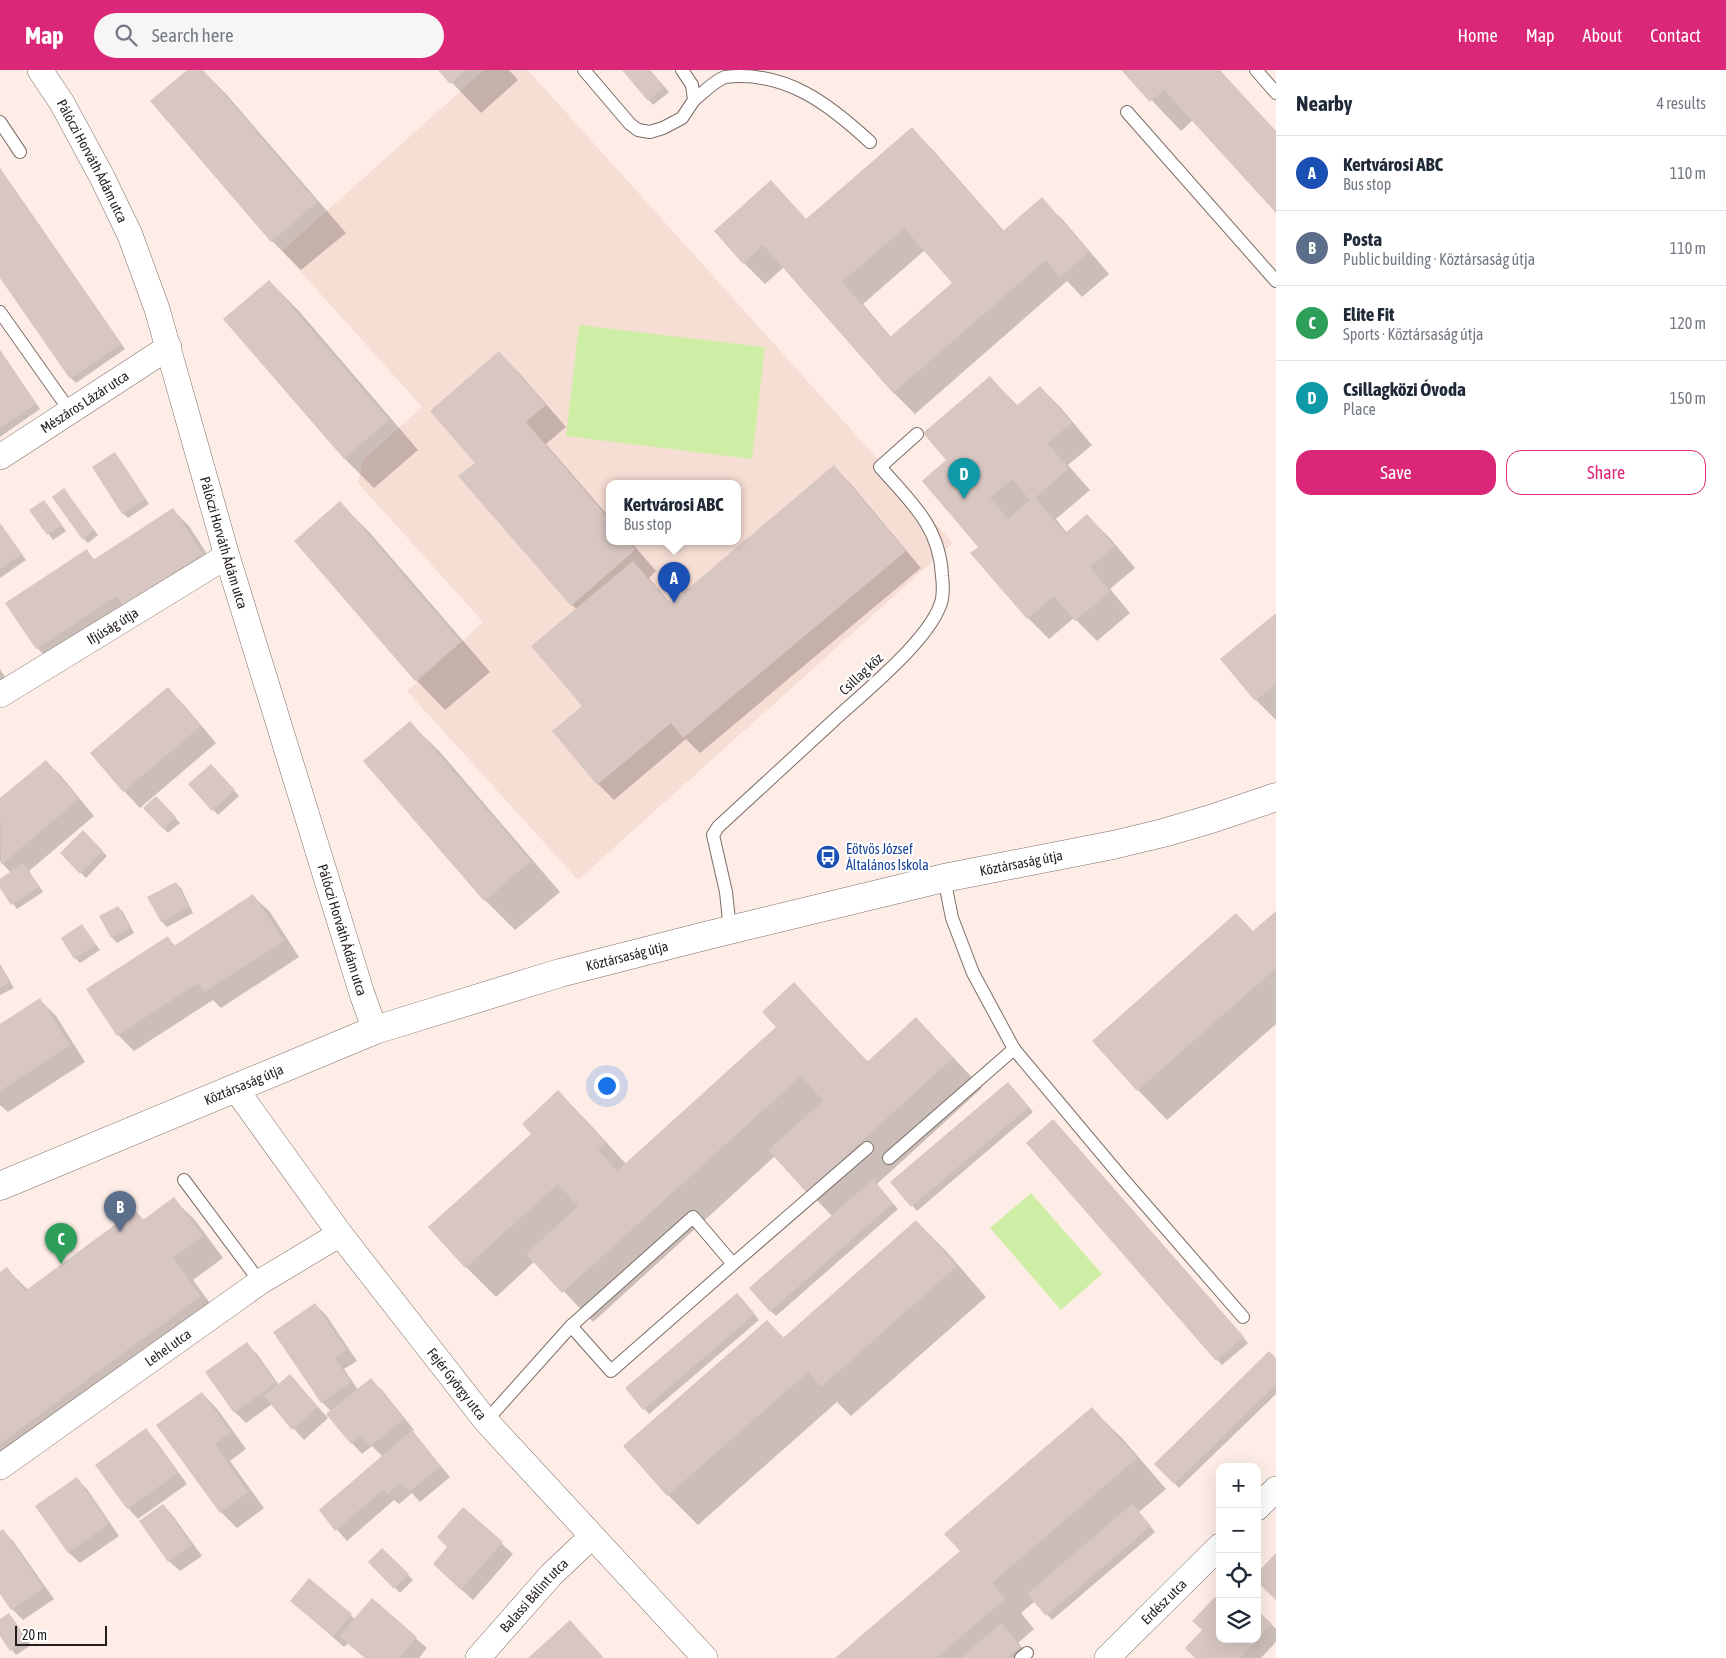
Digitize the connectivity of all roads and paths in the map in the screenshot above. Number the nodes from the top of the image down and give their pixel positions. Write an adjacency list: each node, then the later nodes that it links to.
1 (40, 70): 14 (street, Pálóczi Horváth Ádám utca)
2 (584, 70): 7 (lane)
3 (682, 70): 7 (lane)
4 (1256, 70): 6 (lane)
5 (728, 74): 7 (lane); 10 (lane)
6 (1276, 92)
7 (694, 100)
8 (1127, 112): 12 (lane)
9 (0, 122): 11 (lane)
10 (870, 142)
11 (20, 152)
12 (1276, 281)
13 (0, 312): 15 (lane)
14 (169, 347): 15 (street, Mészáros Lázár utca); 18 (street, Pálóczi Horváth Ádám utca)
15 (70, 411): 17 (street, Mészáros Lázár utca)
16 (917, 434): 22 (lane, Csillag köz)
17 (0, 456)
18 (227, 556): 19 (street, Ifjúság útja); 23 (street, Pálóczi Horváth Ádám utca)
19 (0, 695)
20 (1276, 797): 21 (street, Köztársaság útja)
21 (944, 878): 22 (street, Köztársaság útja); 24 (lane)
22 (730, 930): 23 (street, Köztársaság útja)
23 (375, 1030): 25 (street, Köztársaság útja)
24 (1014, 1048): 27 (lane); 33 (lane)
25 (235, 1088): 29 (street, Köztársaság útja); 30 (street, Fejér György utca)
26 (867, 1148): 31 (lane)
27 (888, 1158)
28 (184, 1180): 32 (lane)
29 (0, 1186)
30 (340, 1234): 32 (street, Lehel utca); 35 (street, Fejér György utca)
31 (733, 1264): 34 (lane); 34 (lane)
32 (260, 1282): 36 (street, Lehel utca)
33 (1243, 1317)
34 (571, 1326): 35 (lane)
35 (486, 1421): 39 (street, Fejér György utca)
36 (0, 1467)
37 (1276, 1490): 38 (street)
38 (1261, 1504)
39 (592, 1536): 41 (street, Balassi Bálint utca); 42 (street, Fejér György utca)
40 (1216, 1550): 43 (street, Erdész utca)
41 (478, 1658)
42 (705, 1658)
43 (1107, 1658)

